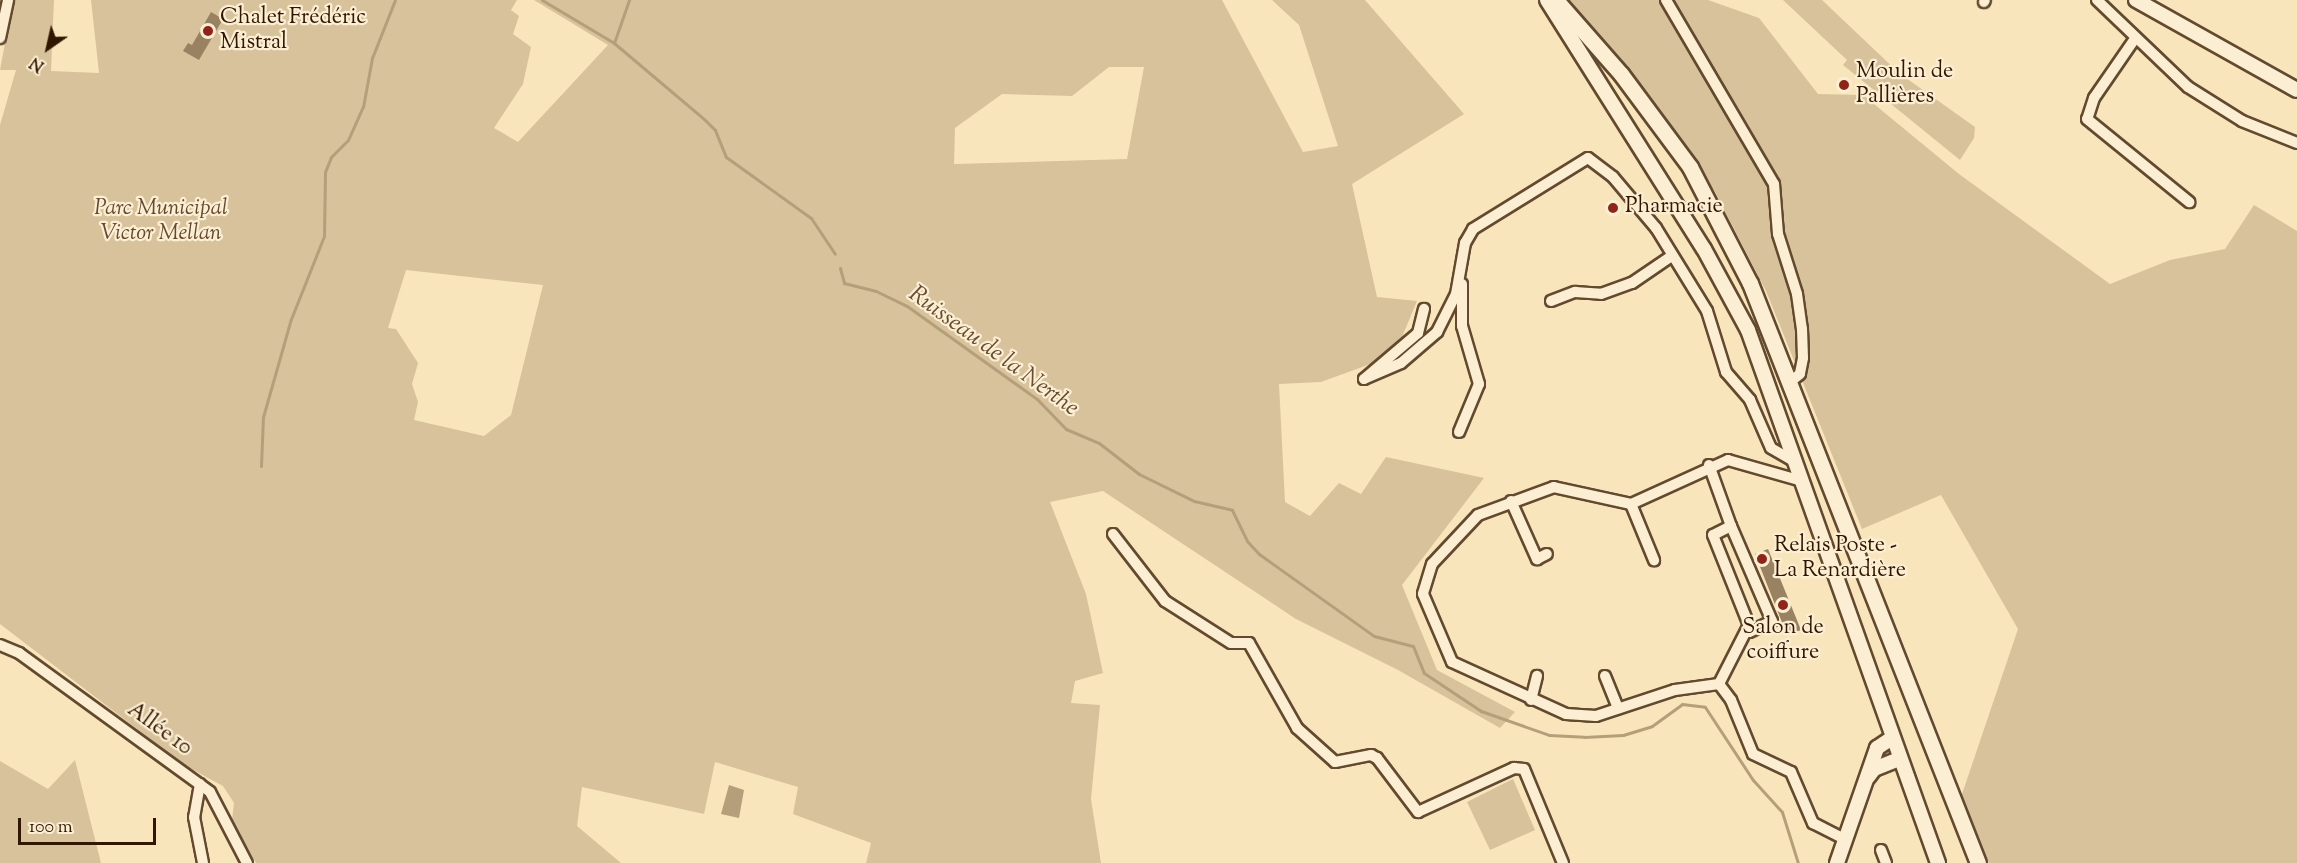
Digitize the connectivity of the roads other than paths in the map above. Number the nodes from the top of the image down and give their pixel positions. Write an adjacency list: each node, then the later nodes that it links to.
1 (8, 0): 7 (street)
2 (1547, 0): 10 (street)
3 (1556, 0): 9 (main road)
4 (1666, 0): 18 (street)
5 (2097, 0): 8 (street)
6 (2136, 0): 11 (street)
7 (0, 38)
8 (2134, 40): 12 (street); 13 (street)
9 (1600, 51): 10 (street); 18 (main road)
10 (1597, 77): 20 (street)
11 (2297, 90)
12 (2297, 143)
13 (2189, 202)
14 (1670, 257): 15 (street); 16 (street); 20 (street)
15 (1462, 275): 17 (street); 19 (street)
16 (1551, 301)
17 (1424, 309)
18 (1791, 381): 48 (main road)
19 (1460, 432)
20 (1795, 462): 22 (street)
21 (1708, 465): 22 (street); 24 (street); 25 (street)
22 (1802, 481): 36 (street)
23 (1511, 501): 24 (street); 27 (street); 34 (street)
24 (1631, 504): 28 (street)
25 (1731, 526): 29 (street); 29 (street)
26 (1113, 534): 44 (street)
27 (1546, 554)
28 (1654, 560)
29 (1749, 632): 33 (street)
30 (0, 645): 39 (street, Allée 10)
31 (1537, 676): 34 (street)
32 (1605, 676): 35 (street)
33 (1719, 684): 35 (street); 40 (street)
34 (1531, 700): 35 (street)
35 (1618, 709)
36 (1892, 738): 37 (street); 38 (street)
37 (1899, 759): 38 (street); 47 (street)
38 (1867, 779): 40 (street)
39 (200, 784): 42 (street); 43 (street, Allée 10)
40 (1844, 839): 45 (street)
41 (1881, 850): 46 (street)
42 (203, 863)
43 (247, 863)
44 (1563, 863)
45 (1837, 863)
46 (1886, 863)
47 (1938, 863)
48 (1978, 863)

